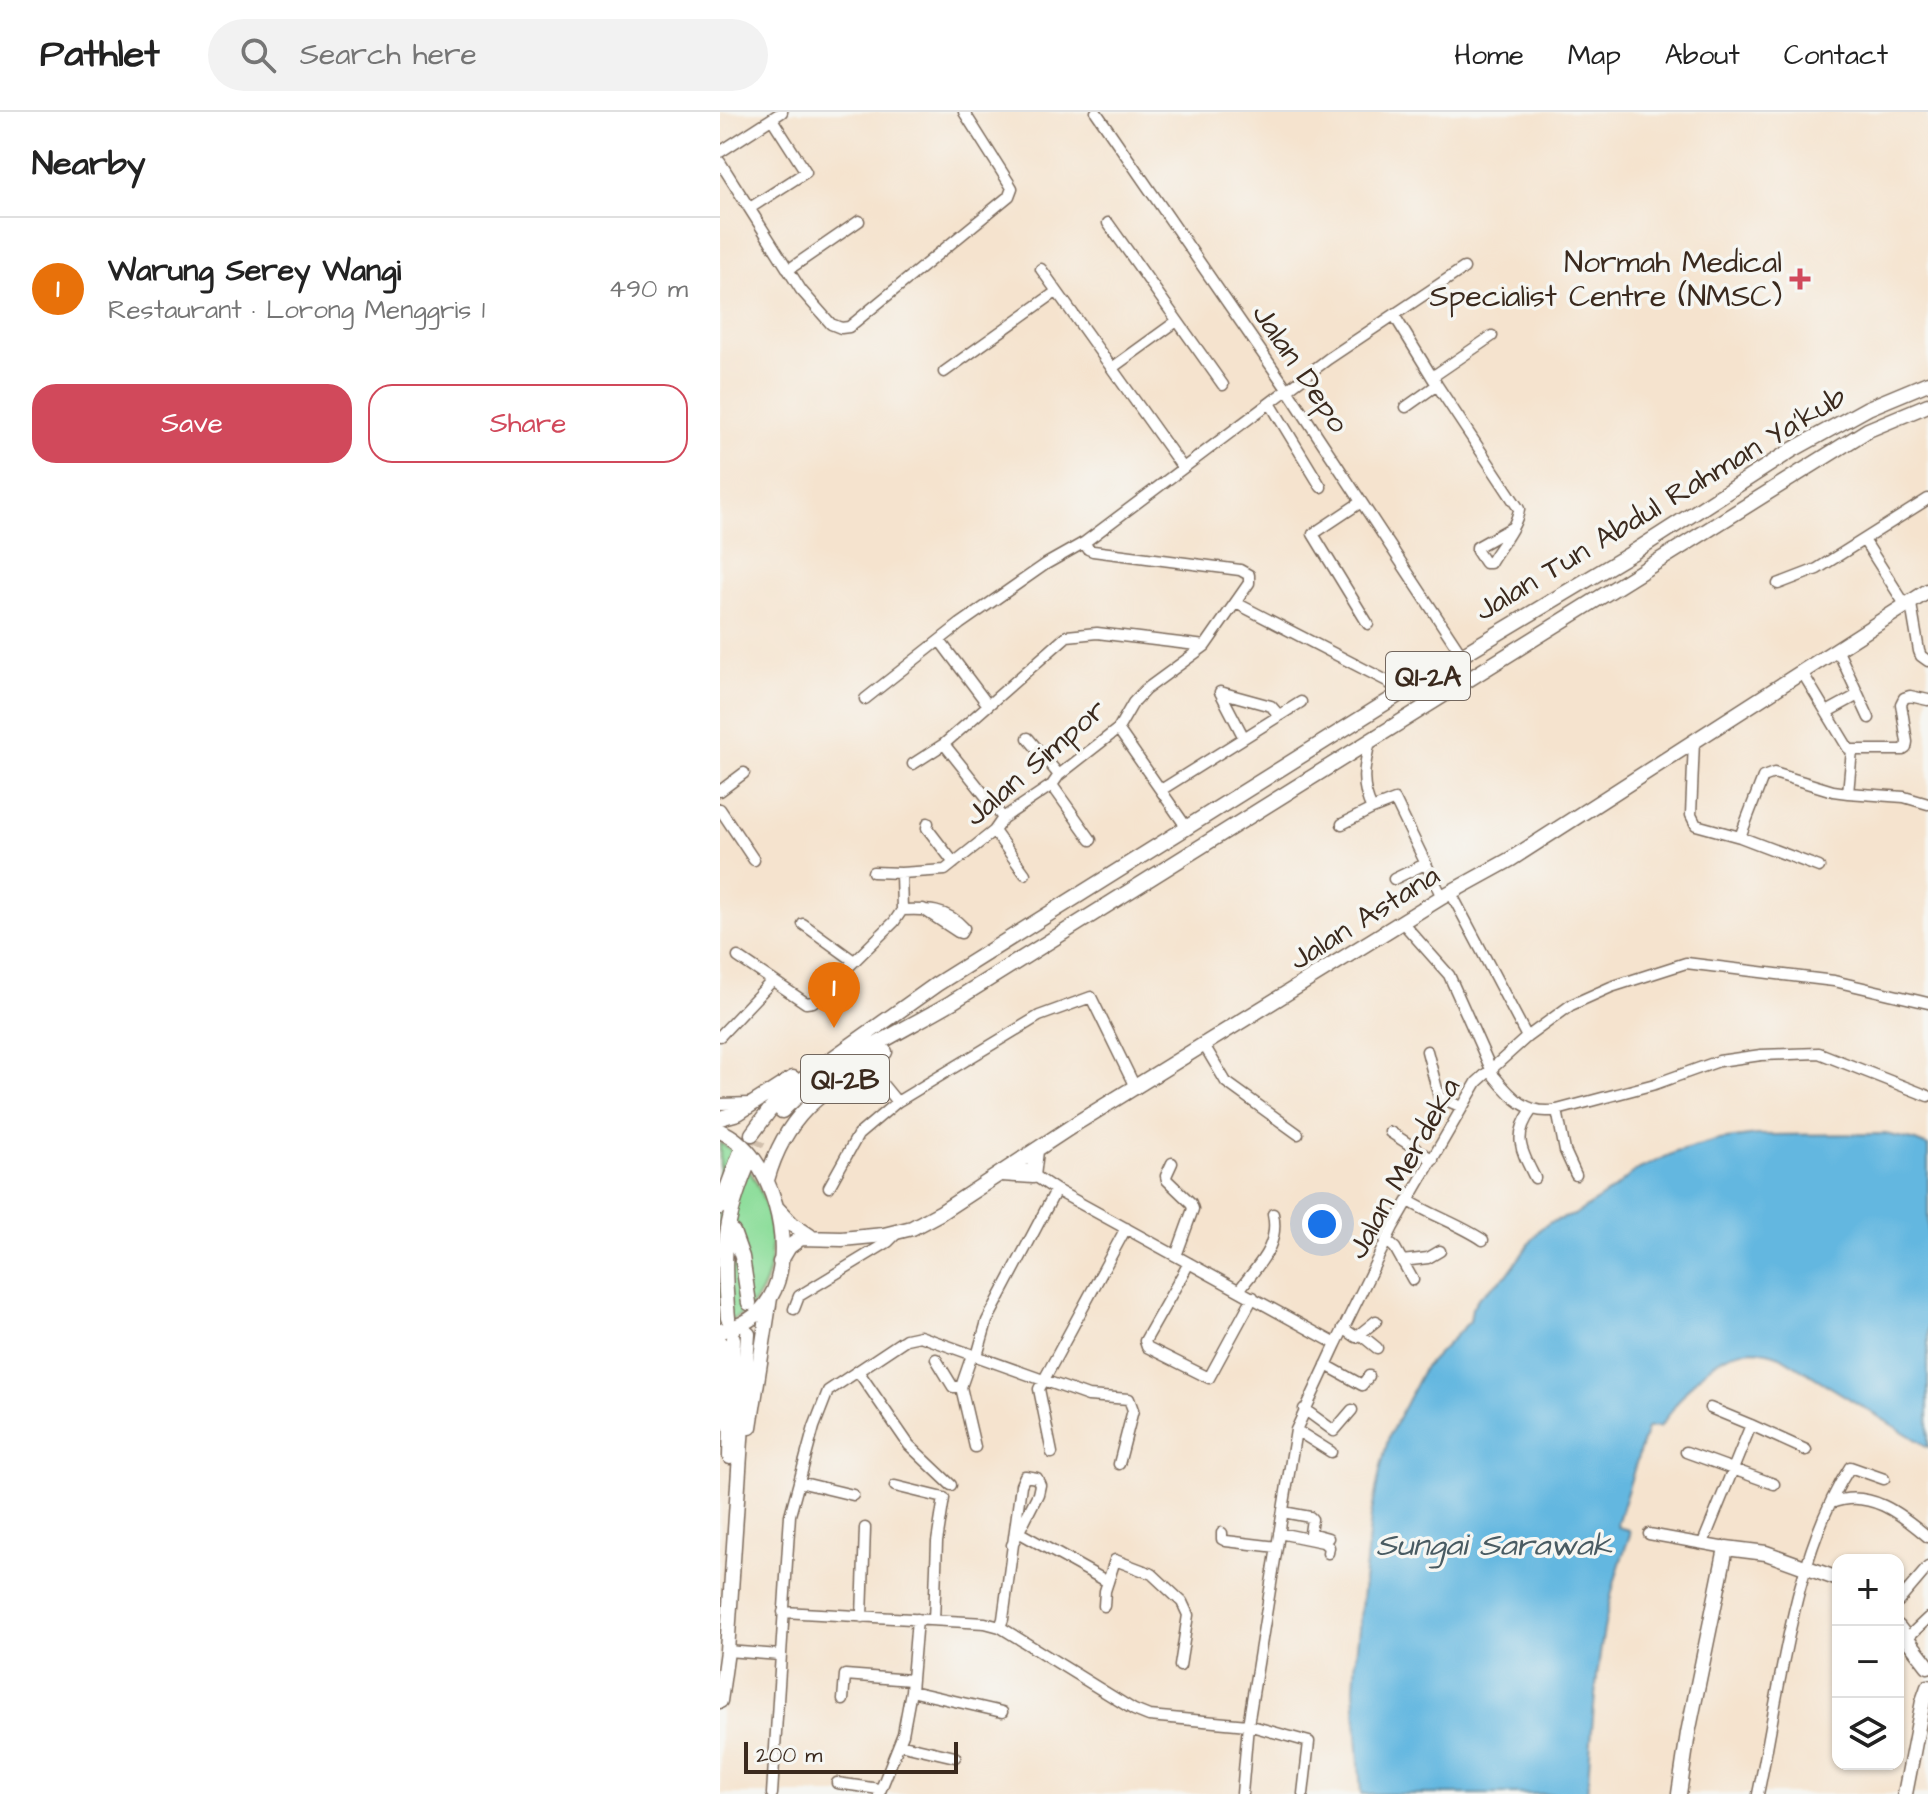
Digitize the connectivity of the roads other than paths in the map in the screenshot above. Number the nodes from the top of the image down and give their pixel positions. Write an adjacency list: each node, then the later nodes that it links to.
1 (964, 112): 11 (street)
2 (1096, 112): 21 (street, Jalan Depo)
3 (777, 115): 4 (street); 6 (street)
4 (720, 152)
5 (720, 162): 6 (street)
6 (750, 208): 11 (street)
7 (859, 221): 11 (street)
8 (1108, 223): 14 (street)
9 (1464, 268): 13 (street)
10 (1041, 269): 12 (street)
11 (788, 270)
12 (1056, 292): 16 (street); 17 (street)
13 (1394, 315): 18 (street); 21 (street)
14 (1177, 321): 16 (street); 20 (street)
15 (1492, 336): 18 (street)
16 (1112, 368): 27 (street)
17 (944, 372)
18 (1434, 381): 24 (street); 31 (street)
19 (1928, 383): 26 (main road, Jalan Tun Abdul Rahman Ya'kub / Q1-2A)
20 (1223, 385)
21 (1287, 389): 22 (street); 30 (street, Jalan Depo)
22 (1270, 403): 27 (street); 28 (street)
23 (1928, 405): 25 (main road, Jalan Tun Abdul Rahman Ya'kub / Q1-2B)
24 (1406, 407)
25 (1868, 430): 26 (main road); 57 (main road, Jalan Tun Abdul Rahman Ya'kub / Q1-2B)
26 (1792, 450): 42 (main road, Jalan Tun Abdul Rahman Ya'kub / Q1-2A)
27 (1183, 468): 33 (street)
28 (1321, 487)
29 (1928, 499): 32 (street)
30 (1361, 502): 38 (street); 42 (street, Jalan Depo)
31 (1511, 528)
32 (1864, 540): 34 (street); 37 (street)
33 (1085, 542): 36 (street, Jalan Simpor); 39 (street)
34 (1778, 584)
35 (1928, 591): 37 (main road, Jalan Astana)
36 (1236, 603): 40 (street, Jalan Simpor); 45 (street)
37 (1909, 605): 41 (main road, Jalan Astana); 43 (street)
38 (1368, 624)
39 (940, 641): 47 (street); 50 (street)
40 (1205, 646): 50 (street); 54 (street, Jalan Simpor)
41 (1838, 651): 44 (main road, Jalan Astana); 46 (street)
42 (1462, 655): 45 (main road, Jalan Tun Abdul Rahman Ya'kub / Q1-2A)
43 (1928, 661)
44 (1802, 672): 51 (street); 58 (main road, Jalan Astana)
45 (1401, 694): 76 (main road, Jalan Tun Abdul Rahman Ya'kub / Q1-2A)
46 (1858, 695): 51 (street); 53 (street)
47 (865, 699)
48 (1928, 700): 60 (street)
49 (1301, 702): 52 (street)
50 (988, 705): 59 (street)
51 (1827, 712): 60 (street)
52 (1278, 714): 55 (street); 55 (street)
53 (1869, 718)
54 (1118, 729): 65 (street, Jalan Simpor); 67 (street)
55 (1243, 736): 67 (street)
56 (1028, 738): 65 (street)
57 (1370, 739): 61 (main road, Jalan Tun Abdul Rahman Ya'kub / Q1-2B); 63 (street)
58 (1694, 741): 78 (street); 88 (main road, Jalan Astana)
59 (944, 744): 62 (street); 73 (street)
60 (1852, 750): 69 (street)
61 (1345, 754): 63 (street); 97 (main road, Jalan Tun Abdul Rahman Ya'kub / Q1-2B)
62 (913, 764)
63 (1364, 764): 72 (street)
64 (744, 773): 68 (street)
65 (1059, 775): 66 (street, Jalan Simpor)
66 (1052, 785): 73 (street, Jalan Simpor); 79 (street)
67 (1161, 790): 76 (street)
68 (720, 791)
69 (1848, 793): 70 (street); 78 (street)
70 (1928, 804)
71 (720, 809): 80 (street)
72 (1372, 809): 75 (street); 82 (street)
73 (1003, 818): 77 (street, Jalan Simpor)
74 (928, 823): 81 (street)
75 (1342, 824)
76 (1187, 828): 96 (main road, Jalan Tun Abdul Rahman Ya'kub / Q1-2A)
77 (994, 831): 81 (street, Jalan Simpor); 86 (street)
78 (1740, 837): 83 (street)
79 (1091, 840)
80 (754, 860)
81 (954, 863): 85 (street, Jalan Simpor)
82 (1425, 864): 87 (street); 88 (street)
83 (1819, 867)
84 (873, 872): 85 (street, Jalan Simpor)
85 (901, 873): 90 (street)
86 (1025, 874)
87 (1394, 879)
88 (1446, 895): 91 (main road, Jalan Astana); 100 (street)
89 (923, 909): 90 (street)
90 (902, 910): 94 (street)
91 (1402, 922): 101 (main road, Jalan Astana); 104 (street)
92 (803, 924): 94 (street)
93 (738, 957): 95 (street)
94 (854, 961): 95 (street)
95 (771, 982): 99 (street)
96 (937, 984): 97 (main road); 107 (main road, Q1-2A)
97 (952, 1002): 103 (main road, Q1-2B)
98 (1928, 1003): 100 (street, Jalan Merdeka)
99 (720, 1036)
100 (1527, 1037): 104 (street, Jalan Merdeka)
101 (1204, 1045): 105 (main road, Jalan Astana); 116 (street)
102 (1427, 1051): 110 (street)
103 (866, 1064): 108 (street); 125 (main road, Q1-2B)
104 (1490, 1068): 110 (street, Jalan Merdeka); 112 (street)
105 (1136, 1089): 108 (street); 117 (main road, Jalan Astana)
106 (1928, 1096): 111 (street)
107 (758, 1101): 109 (street); 113 (main road, Q1-2A)
108 (897, 1102): 126 (street)
109 (720, 1104)
110 (1462, 1107): 118 (street, Jalan Merdeka)
111 (1557, 1110): 112 (street); 122 (street)
112 (1531, 1111): 124 (street)
113 (720, 1118)
114 (720, 1131): 125 (main road)
115 (1390, 1132): 118 (street)
116 (1298, 1134)
117 (1036, 1151): 120 (main road, Jalan Astana); 123 (main road)
118 (1433, 1160): 128 (street, Jalan Merdeka)
119 (1172, 1163): 139 (street)
120 (1017, 1164): 121 (main road, Jalan Astana); 123 (street)
121 (1001, 1174): 123 (main road); 134 (main road, Jalan Astana)
122 (1576, 1175)
123 (1033, 1176): 127 (street)
124 (1535, 1178)
125 (767, 1180): 129 (main road)
126 (829, 1187)
127 (1056, 1190): 132 (street); 156 (street)
128 (1409, 1201): 136 (street, Jalan Merdeka); 137 (street)
129 (775, 1204): 135 (main road); 141 (main road)
130 (720, 1207): 151 (main road)
131 (1273, 1214): 144 (street)
132 (1126, 1228): 139 (street); 161 (street)
133 (733, 1232): 147 (main road)
134 (899, 1232): 135 (main road, Jalan Astana); 148 (street)
135 (810, 1236): 141 (main road)
136 (1386, 1240): 140 (street); 150 (street, Jalan Merdeka)
137 (1483, 1240)
138 (1440, 1251): 140 (street)
139 (1176, 1256): 142 (street)
140 (1402, 1261): 143 (street)
141 (780, 1262): 146 (main road)
142 (1189, 1263): 144 (street); 145 (street)
143 (1413, 1280)
144 (1240, 1289): 145 (street)
145 (1253, 1297): 154 (street)
146 (770, 1298): 151 (main road); 184 (main road)
147 (749, 1303)
148 (794, 1309)
149 (1376, 1321): 153 (street)
150 (1343, 1328): 153 (street); 154 (street, Jalan Merdeka)
151 (725, 1332): 166 (main road); 208 (main road)
152 (748, 1334): 184 (main road)
153 (1361, 1335): 155 (street)
154 (1336, 1344): 158 (street, Jalan Merdeka)
155 (1377, 1348)
156 (974, 1356): 159 (street); 161 (street); 162 (street)
157 (936, 1359): 162 (street)
158 (1326, 1365): 160 (street); 164 (street, Jalan Merdeka)
159 (858, 1371): 177 (street); 179 (street)
160 (1369, 1376)
161 (1044, 1380): 173 (street); 174 (street)
162 (961, 1387): 169 (street)
163 (1710, 1408): 167 (street)
164 (1304, 1409): 165 (street); 168 (street, Jalan Merdeka)
165 (1352, 1410)
166 (720, 1422)
167 (1751, 1425): 170 (street); 175 (street)
168 (1296, 1430): 171 (street); 183 (street, Jalan Merdeka)
169 (975, 1447)
170 (1806, 1450)
171 (1331, 1452)
172 (1686, 1452): 175 (street)
173 (1052, 1453)
174 (1119, 1464)
175 (1732, 1468): 178 (street); 192 (street)
176 (1884, 1479): 182 (street)
177 (799, 1482): 181 (street); 203 (street)
178 (1774, 1484)
179 (951, 1485)
180 (895, 1486): 207 (street)
181 (853, 1495)
182 (1831, 1503): 190 (street); 197 (street)
183 (1283, 1512): 188 (street, Jalan Merdeka); 191 (street)
184 (735, 1514): 212 (main road)
185 (865, 1528): 204 (street)
186 (1020, 1533): 193 (street); 193 (street); 200 (street)
187 (1222, 1533): 194 (street)
188 (1279, 1533): 194 (street, Jalan Merdeka); 196 (street)
189 (1649, 1534): 192 (street)
190 (1928, 1537)
191 (1328, 1538)
192 (1703, 1543): 195 (street)
193 (1012, 1545): 209 (street)
194 (1277, 1547): 221 (street, Jalan Merdeka)
195 (1726, 1548): 197 (main road); 229 (main road)
196 (1328, 1553)
197 (1806, 1566): 199 (main road); 230 (street)
198 (1928, 1567): 201 (street)
199 (1832, 1577)
200 (1108, 1582): 202 (street); 214 (street)
201 (1904, 1595)
202 (1104, 1606)
203 (783, 1612): 204 (street); 213 (street)
204 (862, 1617): 206 (street)
205 (1928, 1618): 210 (street)
206 (917, 1619): 207 (street); 216 (street)
207 (934, 1620): 209 (street)
208 (720, 1622)
209 (1000, 1627): 221 (street)
210 (1904, 1631)
211 (1904, 1633): 215 (main road)
212 (727, 1651): 213 (street); 219 (main road)
213 (780, 1655): 226 (street)
214 (1180, 1666)
215 (1928, 1666)
216 (911, 1685): 218 (street); 220 (street); 222 (street)
217 (1928, 1687): 231 (main road)
218 (843, 1700)
219 (720, 1701)
220 (1002, 1712)
221 (1248, 1725): 227 (street, Jalan Merdeka); 228 (street)
222 (899, 1744): 223 (street); 225 (street)
223 (955, 1757)
224 (837, 1783): 225 (street)
225 (879, 1792)
226 (772, 1794)
227 (1242, 1794)
228 (1303, 1794)
229 (1679, 1794)
230 (1758, 1794)
231 (1905, 1794)

